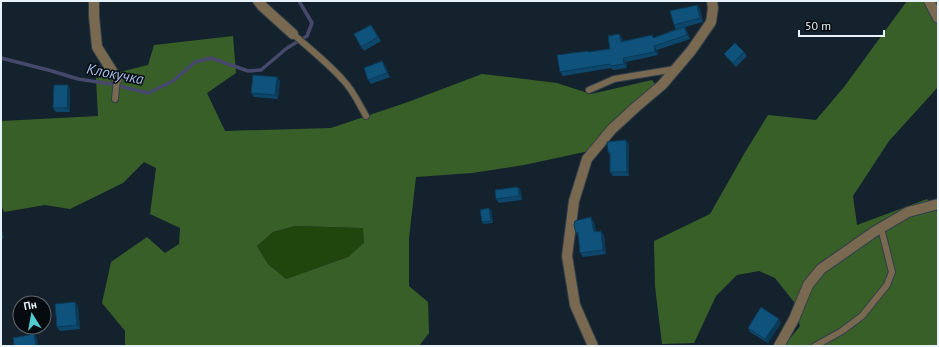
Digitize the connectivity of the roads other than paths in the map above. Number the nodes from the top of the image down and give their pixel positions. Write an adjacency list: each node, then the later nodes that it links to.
1 (94, 1): 8 (street)
2 (258, 1): 6 (street)
3 (712, 1): 7 (street)
4 (929, 1): 5 (street)
5 (938, 18)
6 (293, 34): 11 (lane)
7 (675, 69): 9 (lane); 14 (street)
8 (117, 79): 10 (lane)
9 (589, 90)
10 (116, 99)
11 (366, 116)
12 (938, 204): 13 (street)
13 (881, 228): 15 (street); 16 (lane)
14 (593, 346)
15 (779, 346)
16 (815, 346)

